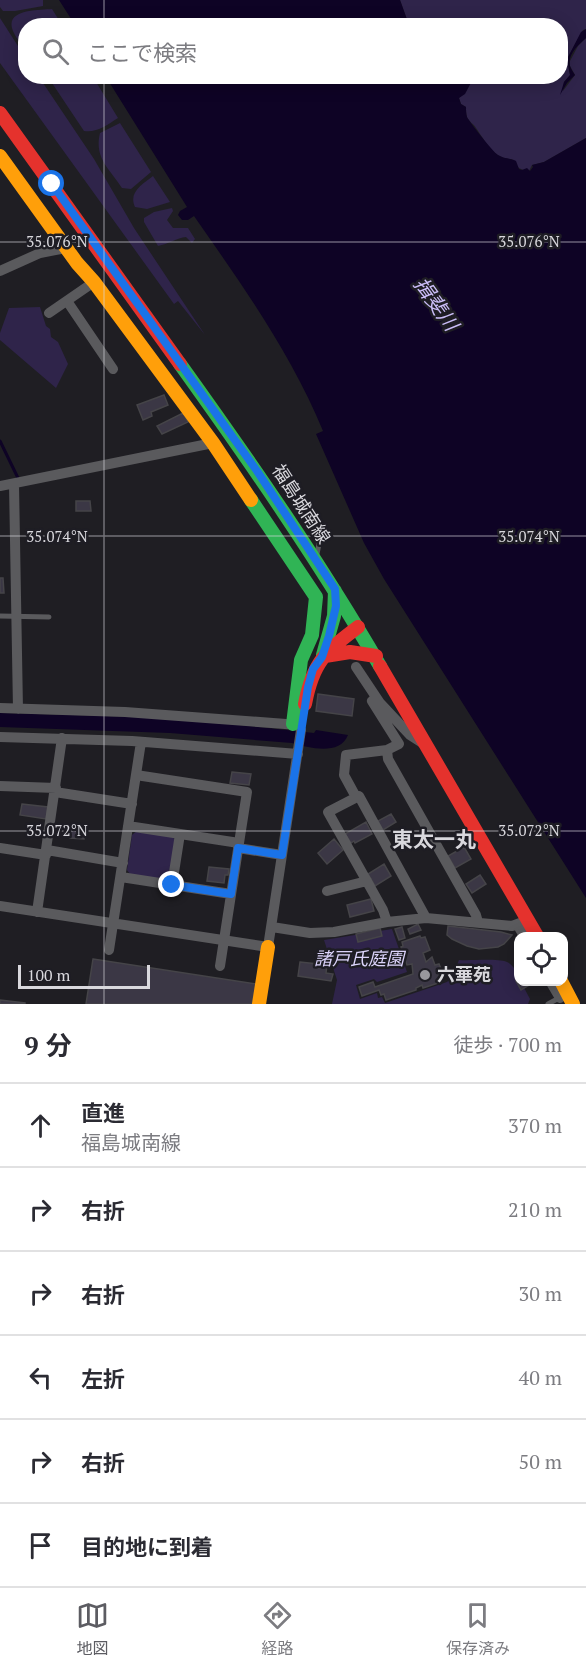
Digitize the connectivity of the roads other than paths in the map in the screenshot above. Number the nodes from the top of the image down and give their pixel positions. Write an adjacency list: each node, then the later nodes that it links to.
1 (0, 113): 13 (main road, 福島城南線)
2 (0, 156): 3 (main road)
3 (66, 248): 4 (street); 5 (main road)
4 (0, 271)
5 (94, 282): 6 (street); 9 (main road)
6 (67, 301): 7 (street); 8 (street)
7 (49, 313)
8 (113, 369)
9 (213, 443): 10 (street); 25 (main road)
10 (14, 484): 11 (street); 16 (street)
11 (0, 486)
12 (301, 495): 13 (lane)
13 (317, 561): 14 (main road, 福島城南線)
14 (335, 589): 18 (main road, 福島城南線); 20 (main road)
15 (0, 616): 16 (lane)
16 (16, 617): 17 (lane); 24 (street)
17 (49, 617)
18 (358, 627): 19 (main road, 福島城南線); 20 (main road)
19 (376, 656): 20 (main road); 29 (main road, 福島城南線)
20 (322, 657): 25 (main road)
21 (357, 667): 22 (street)
22 (376, 698): 29 (street); 30 (street)
23 (0, 708): 24 (street)
24 (18, 709): 25 (street)
25 (299, 726): 31 (street)
26 (0, 736): 27 (street)
27 (62, 738): 28 (street); 34 (street)
28 (141, 742): 31 (street); 32 (street)
29 (427, 746): 54 (main road, 福島城南線)
30 (387, 750): 35 (street); 53 (street)
31 (298, 754): 42 (street)
32 (136, 775): 36 (street); 39 (street)
33 (0, 786): 34 (street)
34 (56, 790): 36 (street); 41 (street)
35 (356, 797): 45 (street); 51 (street)
36 (132, 804): 37 (street)
37 (128, 826): 38 (street); 43 (street)
38 (180, 834): 39 (street); 46 (street)
39 (238, 846): 42 (street); 48 (street)
40 (0, 848): 41 (street)
41 (46, 853): 43 (street); 50 (street)
42 (282, 855): 56 (street)
43 (123, 863): 44 (street)
44 (121, 877): 46 (street); 55 (street)
45 (367, 881): 47 (street); 52 (street)
46 (172, 885): 48 (street)
47 (327, 891)
48 (231, 894): 59 (street)
49 (0, 906): 50 (street)
50 (37, 912): 55 (street)
51 (426, 918): 52 (street); 53 (street)
52 (387, 922): 56 (street)
53 (478, 922): 54 (street)
54 (522, 922): 57 (street); 58 (main road, 福島城南線)
55 (113, 923): 59 (street); 61 (street)
56 (272, 927): 60 (street)
57 (523, 932)
58 (533, 932)
59 (223, 940): 60 (street); 62 (street)
60 (268, 947): 64 (main road)
61 (109, 950)
62 (220, 966)
63 (566, 994): 65 (lane)
64 (259, 1004)
65 (548, 1004)

